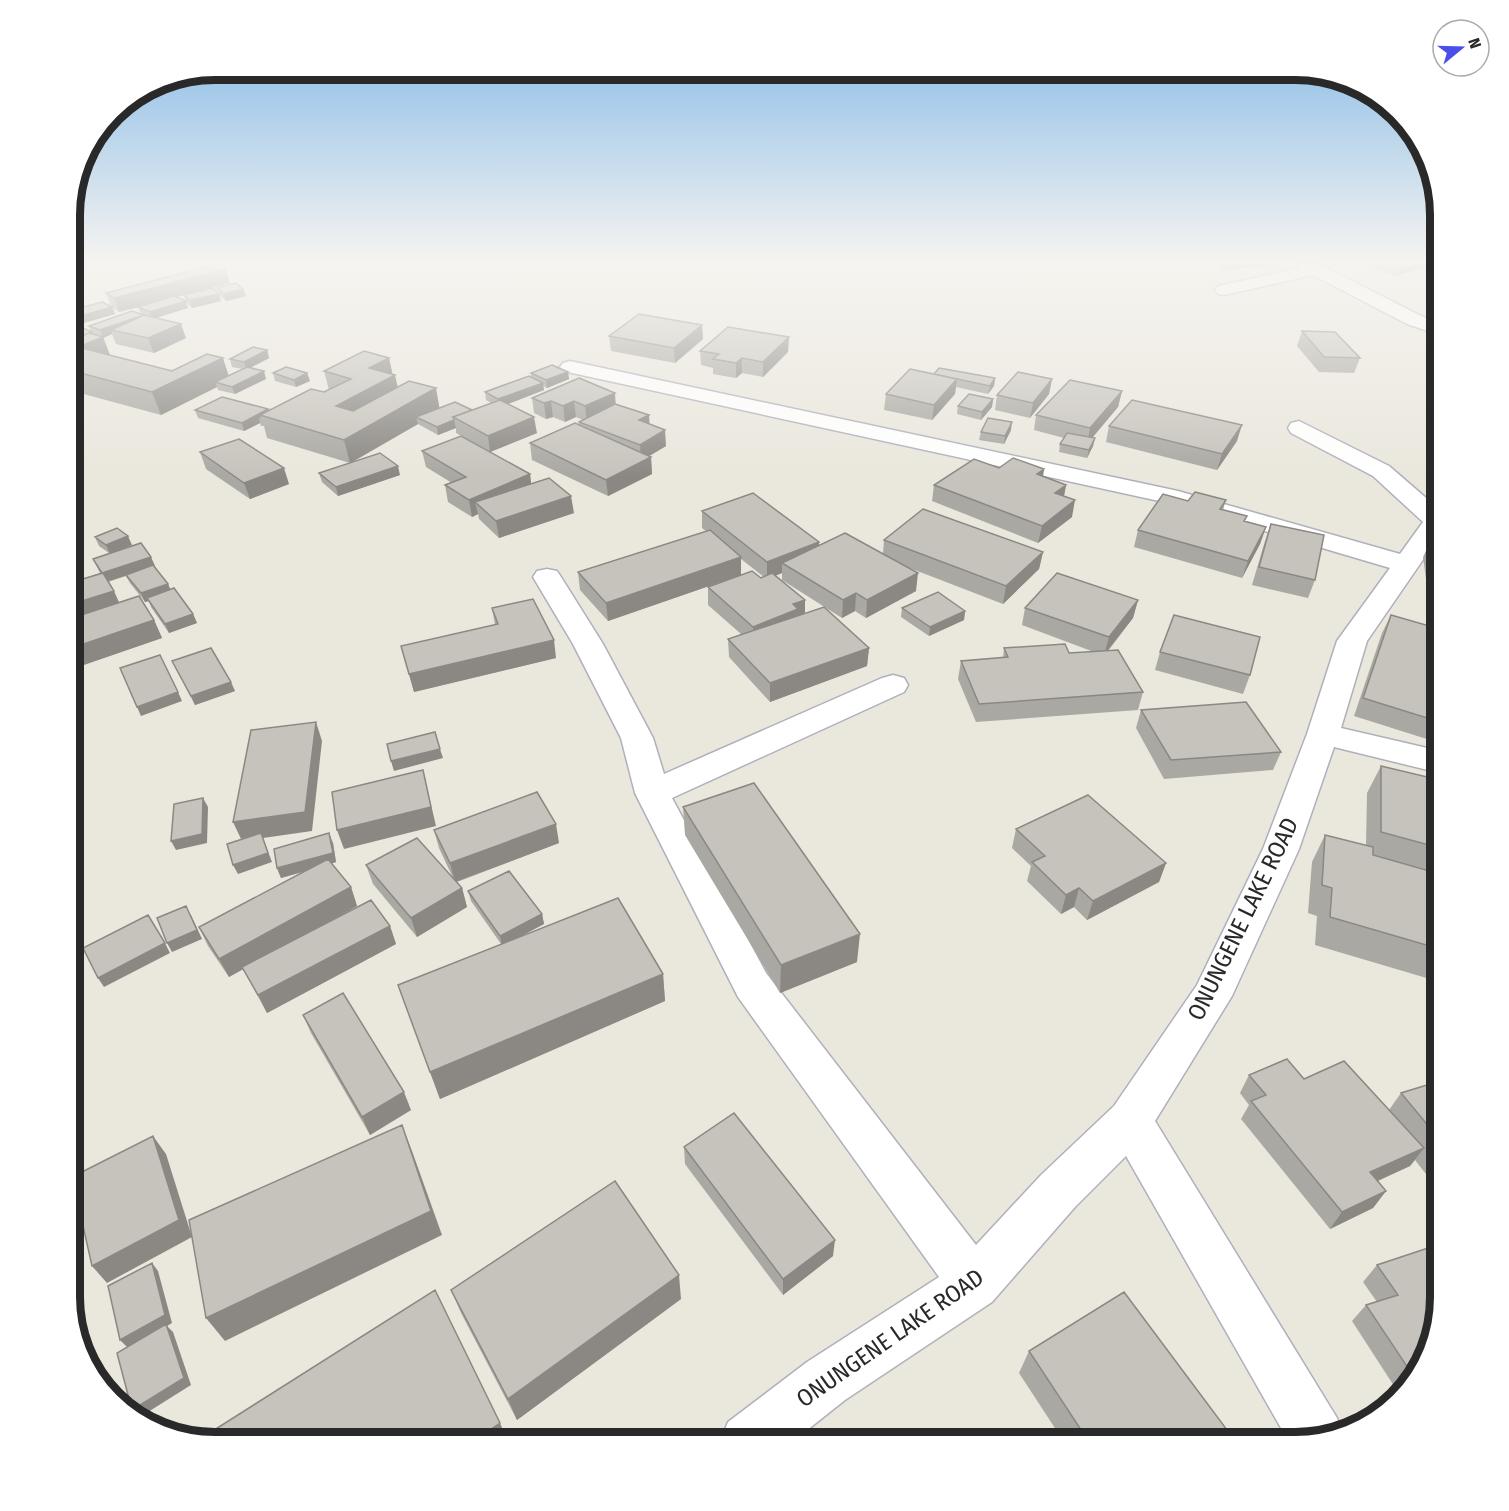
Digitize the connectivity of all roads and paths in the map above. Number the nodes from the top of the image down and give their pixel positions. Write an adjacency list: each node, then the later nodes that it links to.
1 (570, 367): 5 (street)
2 (1299, 429): 3 (street)
3 (1430, 514)
4 (1430, 532): 5 (street, ONUNGENE LAKE ROAD)
5 (1407, 564): 8 (street, ONUNGENE LAKE ROAD)
6 (548, 577): 10 (street)
7 (893, 685): 10 (street)
8 (1323, 734): 9 (street); 11 (street, ONUNGENE LAKE ROAD)
9 (1430, 760)
10 (652, 793): 12 (street)
11 (1130, 1121): 12 (street, ONUNGENE LAKE ROAD); 13 (street)
12 (974, 1284): 14 (street, ONUNGENE LAKE ROAD)
13 (1312, 1430)
14 (761, 1432)

